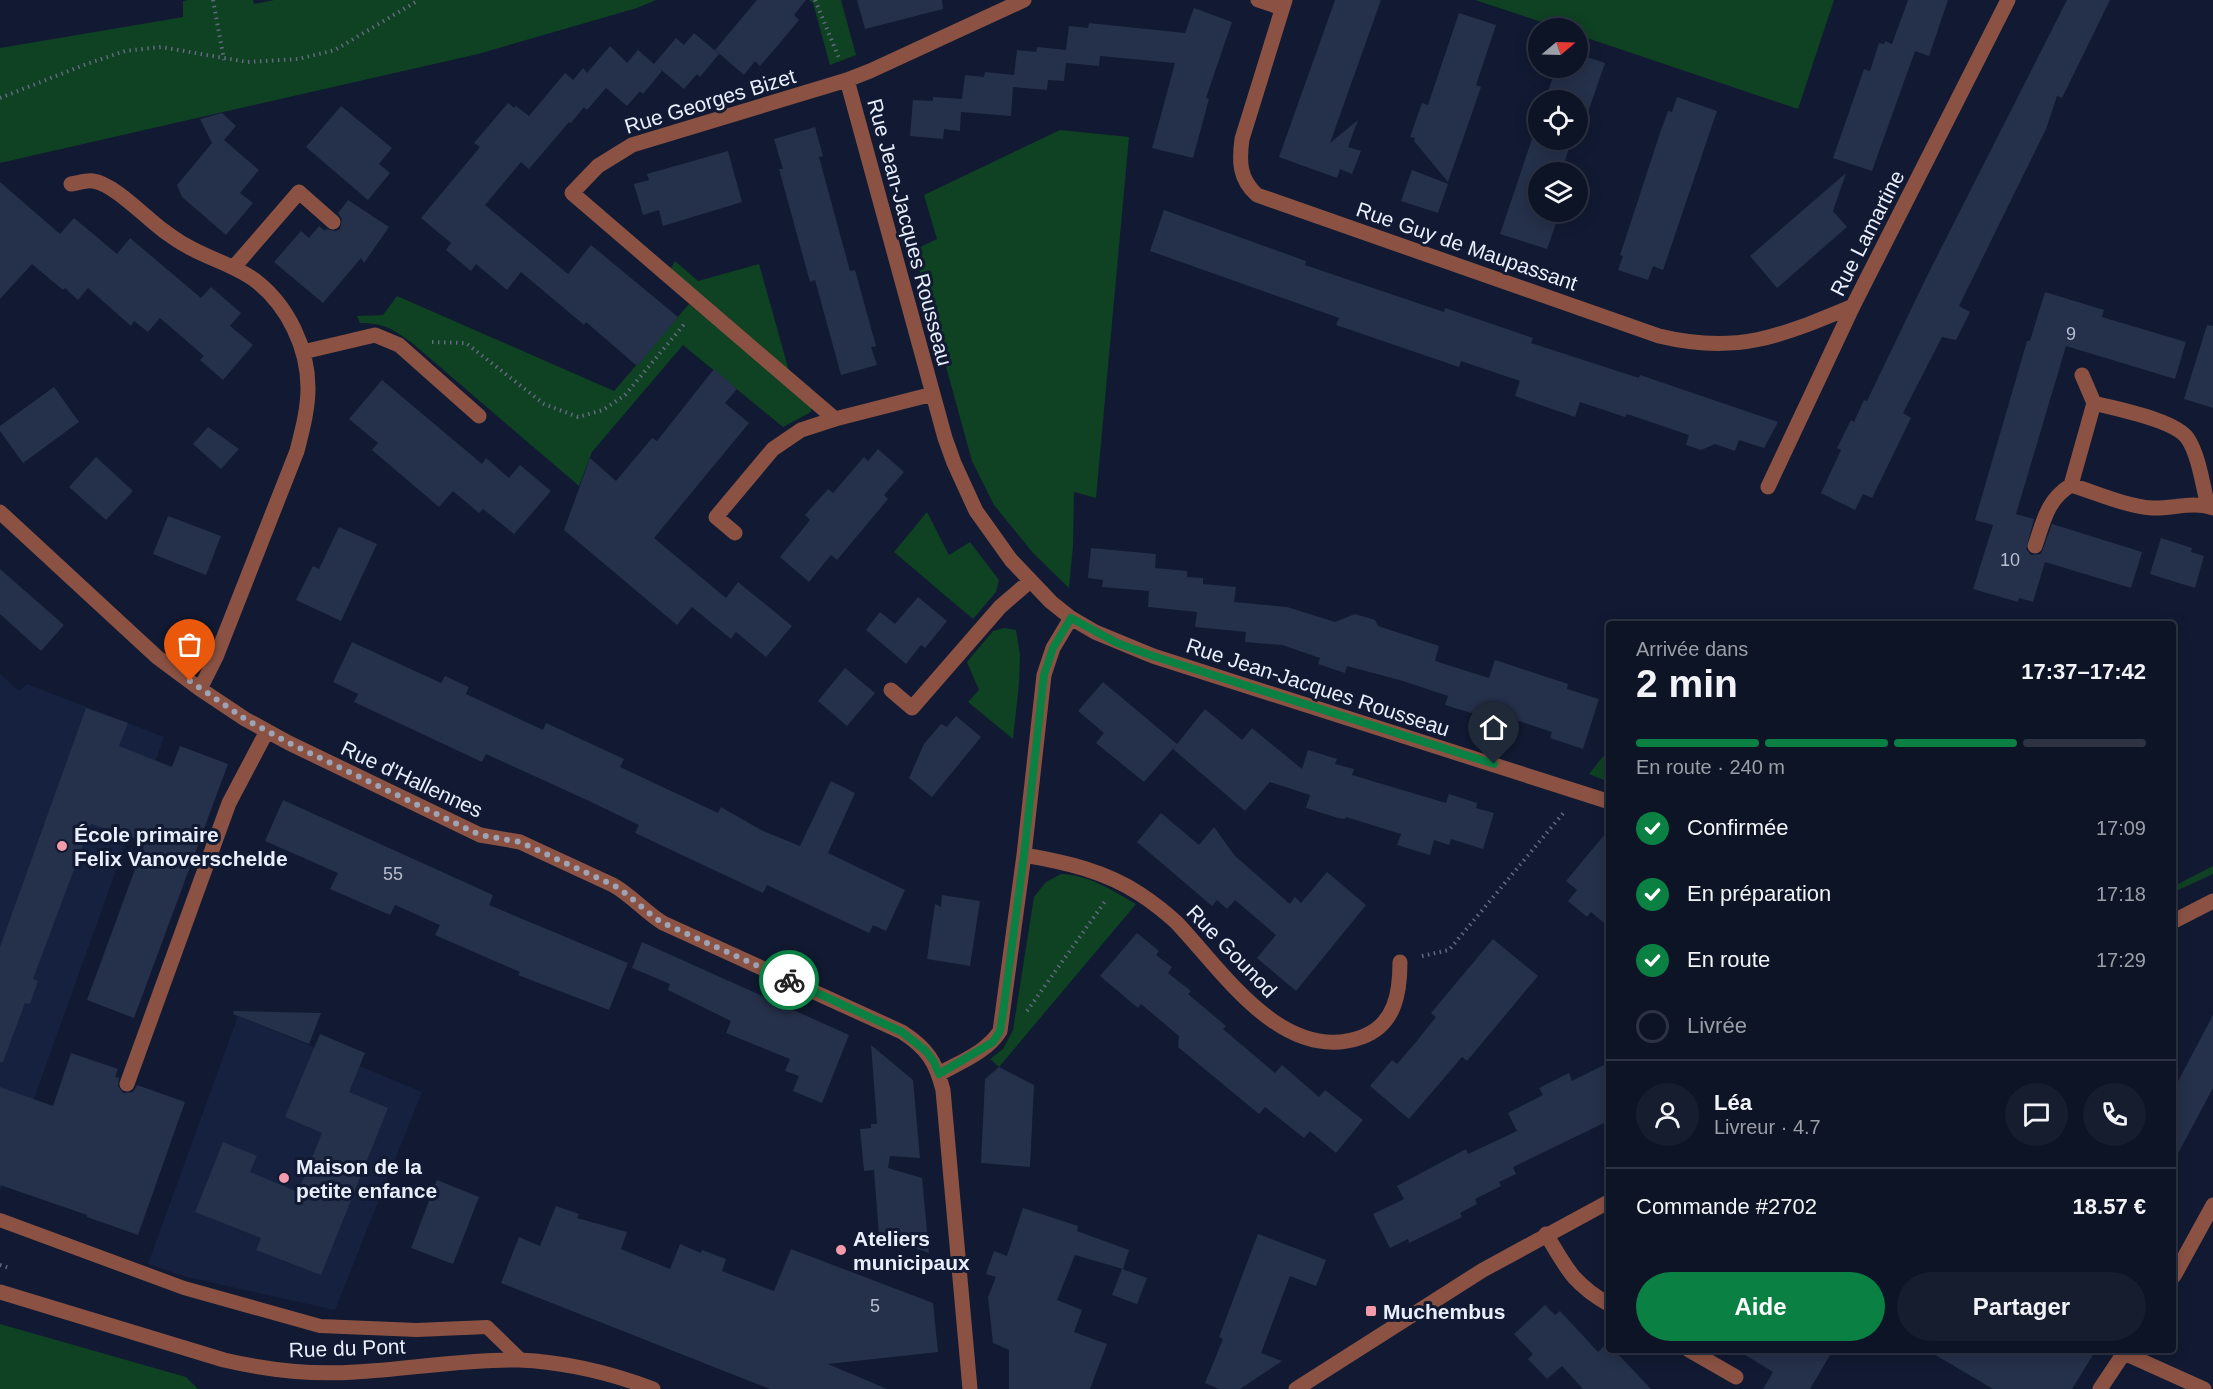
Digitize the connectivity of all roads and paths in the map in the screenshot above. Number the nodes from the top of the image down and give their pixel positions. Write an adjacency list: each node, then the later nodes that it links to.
1 (213, 0): 8 (path)
2 (419, 0): 8 (path)
3 (815, 0): 9 (path)
4 (1024, 0): 9 (street, Rue Georges Bizet)
5 (1258, 0): 7 (street, Rue Guy de Maupassant)
6 (2008, 0): 15 (street, Rue Lamartine)
7 (1283, 4): 15 (street, Rue Guy de Maupassant)
8 (224, 60): 10 (path)
9 (847, 80): 14 (street, Rue Georges Bizet); 19 (street, Rue Jean-Jacques Rousseau)
10 (0, 98)
11 (71, 184): 13 (street)
12 (333, 222): 13 (street)
13 (234, 267): 17 (street)
14 (701, 304): 16 (path); 22 (street, Rue Georges Bizet)
15 (1853, 306): 24 (street, Rue Lamartine)
16 (399, 345): 17 (street); 21 (street)
17 (303, 352): 31 (street)
18 (2082, 375): 20 (street)
19 (933, 394): 22 (street, Rue Jean-Jacques Rousseau); 29 (street, Rue Jean-Jacques Rousseau)
20 (2094, 403): 23 (street); 25 (street)
21 (479, 416)
22 (835, 419): 27 (street, Rue Jean-Jacques Rousseau)
23 (2071, 485): 25 (street); 28 (street)
24 (1768, 487)
25 (2210, 507)
26 (0, 512): 31 (street, Rue d'Hallennes)
27 (735, 533)
28 (2035, 546)
29 (1030, 581): 30 (street, Rue Jean-Jacques Rousseau); 32 (street)
30 (1071, 618): 34 (street, Rue Jean-Jacques Rousseau); 36 (street)
31 (200, 689): 33 (street, Rue d'Hallennes)
32 (891, 690)
33 (267, 731): 42 (street, Rue d'Hallennes); 43 (street)
34 (1581, 792): 35 (street, Rue Jean-Jacques Rousseau); 40 (path)
35 (1606, 801)
36 (1024, 855): 37 (street, Rue Gounod); 41 (street)
37 (1119, 882): 40 (street, Rue Gounod); 41 (path)
38 (2213, 901): 39 (street)
39 (2176, 920)
40 (1400, 962)
41 (1000, 1031): 42 (street)
42 (939, 1074): 59 (street, Rue d'Hallennes)
43 (127, 1084)
44 (1606, 1203): 47 (street)
45 (2213, 1205): 48 (street)
46 (0, 1220): 56 (lane)
47 (1546, 1234): 51 (street); 60 (street)
48 (2176, 1272)
49 (0, 1281): 52 (street, Rue du Pont)
50 (0, 1292): 52 (street, Rue du Pont)
51 (1606, 1302)
52 (48, 1305): 56 (street, Rue du Pont)
53 (1694, 1353): 57 (street)
54 (2124, 1353): 61 (street)
55 (2127, 1353): 62 (street)
56 (521, 1360): 58 (street, Rue du Pont)
57 (1736, 1377)
58 (653, 1389)
59 (970, 1389)
60 (1296, 1389)
61 (2100, 1389)
62 (2204, 1389)

